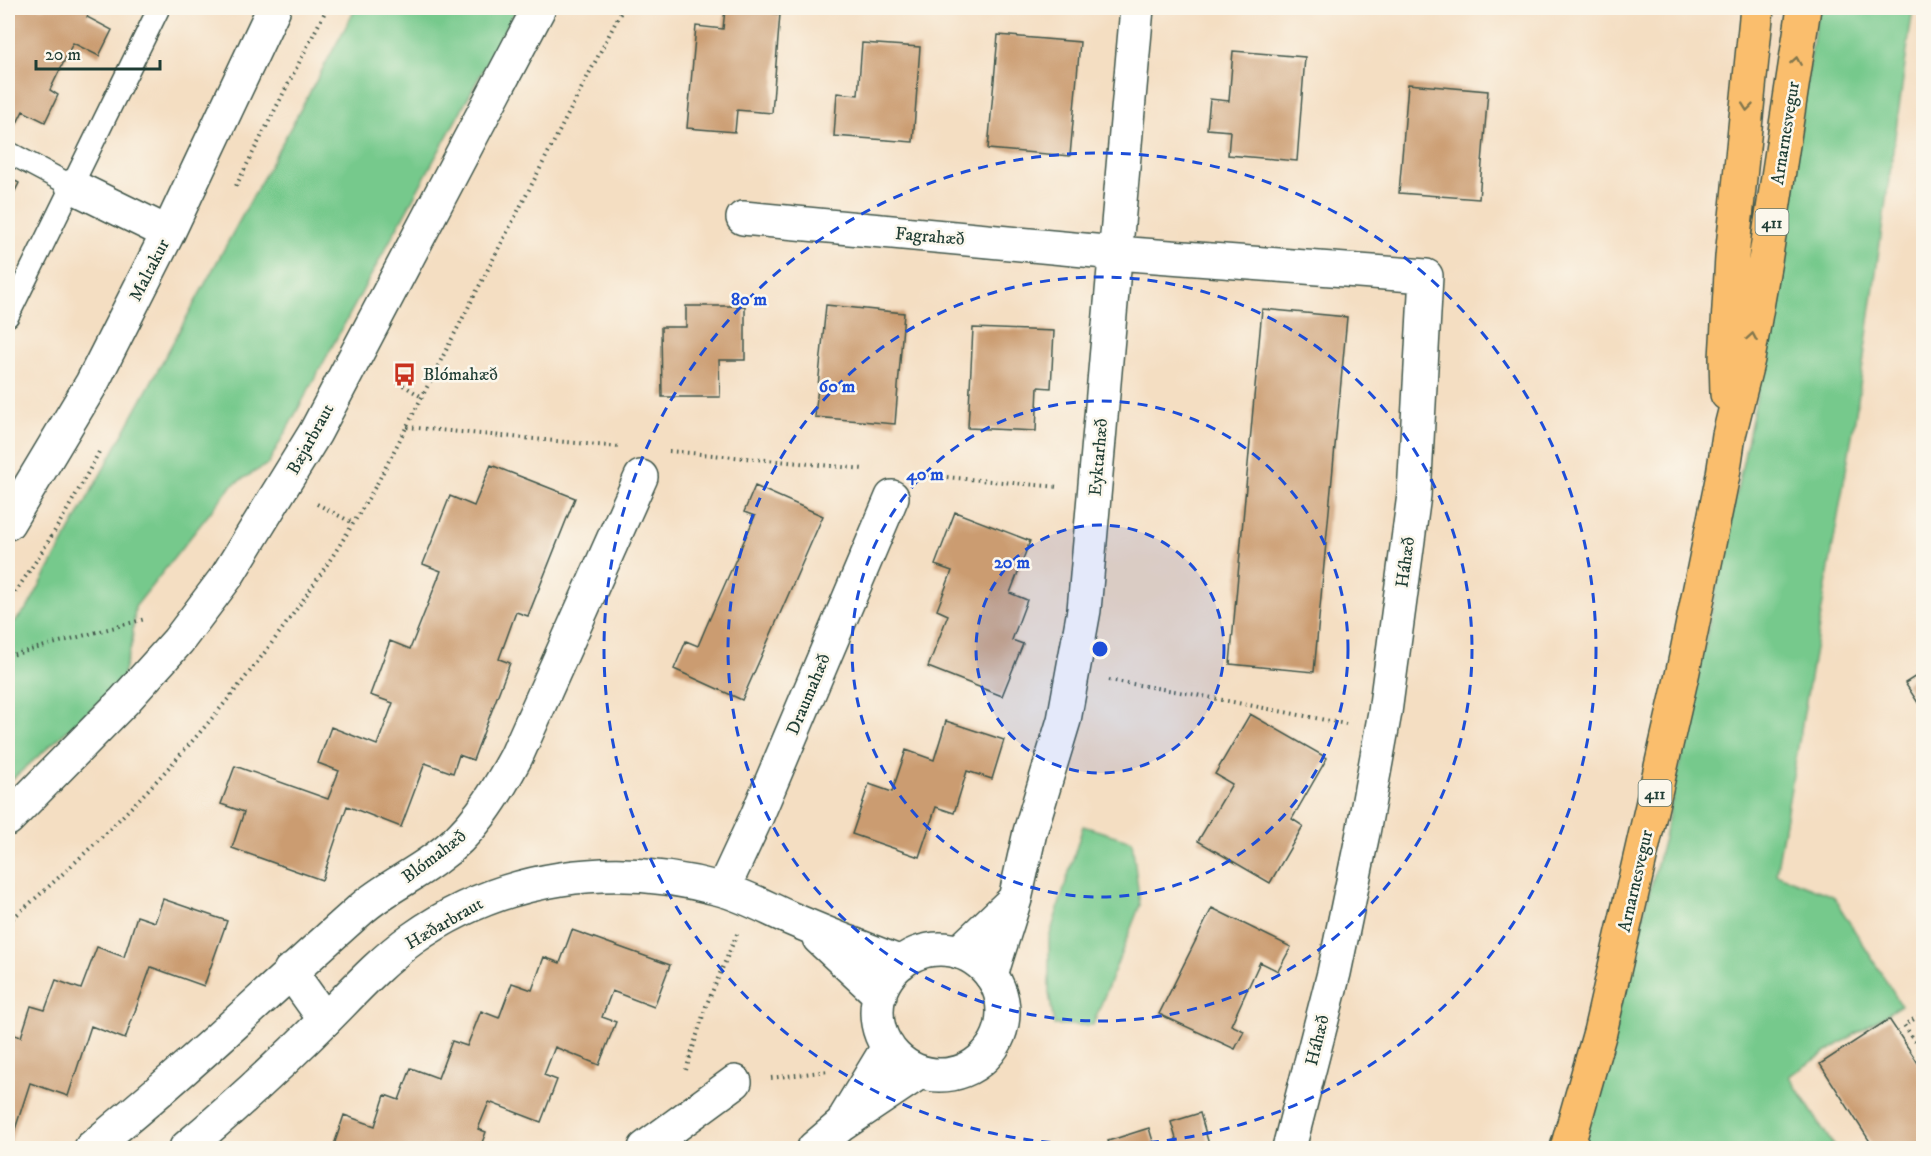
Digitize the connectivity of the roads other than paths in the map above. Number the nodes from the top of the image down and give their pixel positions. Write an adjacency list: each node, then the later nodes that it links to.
1 (159, 8): 8 (lane)
2 (274, 8): 10 (street, Maltakur)
3 (539, 8): 17 (street, Bæjarbraut)
4 (1137, 8): 11 (street, Eyktarhæð)
5 (1757, 8): 13 (main road, Arnarnesvegur / 411, one-way to 13)
6 (1803, 8): 13 (main road, Arnarnesvegur / 411, one-way to 6)
7 (8, 152): 8 (lane)
8 (72, 186): 10 (street); 12 (lane)
9 (743, 218): 11 (street, Fagrahæð)
10 (168, 233): 16 (street, Maltakur)
11 (1116, 253): 19 (street, Eyktarhæð); 35 (street, Háhæð)
12 (8, 316)
13 (1729, 435): 36 (main road, Arnarnesvegur / 411)
14 (635, 462): 23 (street, Blómahæð)
15 (892, 497): 18 (street, Draumahæð)
16 (8, 523)
17 (8, 819)
18 (723, 889): 20 (street, Hæðarbraut); 26 (street, Hæðarbraut)
19 (1015, 899): 21 (street); 24 (street, Eyktarhæð)
20 (805, 924): 22 (street, Hæðarbraut); 25 (street, Hæðarbraut)
21 (959, 952): 22 (street); 24 (street)
22 (901, 963): 25 (street)
23 (290, 971): 26 (street); 31 (street, Blómahæð)
24 (991, 975): 28 (street)
25 (880, 995): 27 (street)
26 (325, 1020): 32 (street, Hæðarbraut)
27 (888, 1047): 28 (street); 30 (street)
28 (920, 1071): 30 (street)
29 (735, 1082): 33 (street)
30 (841, 1125): 34 (street)
31 (91, 1149)
32 (186, 1149)
33 (645, 1149)
34 (814, 1149)
35 (1289, 1149)
36 (1567, 1149)

